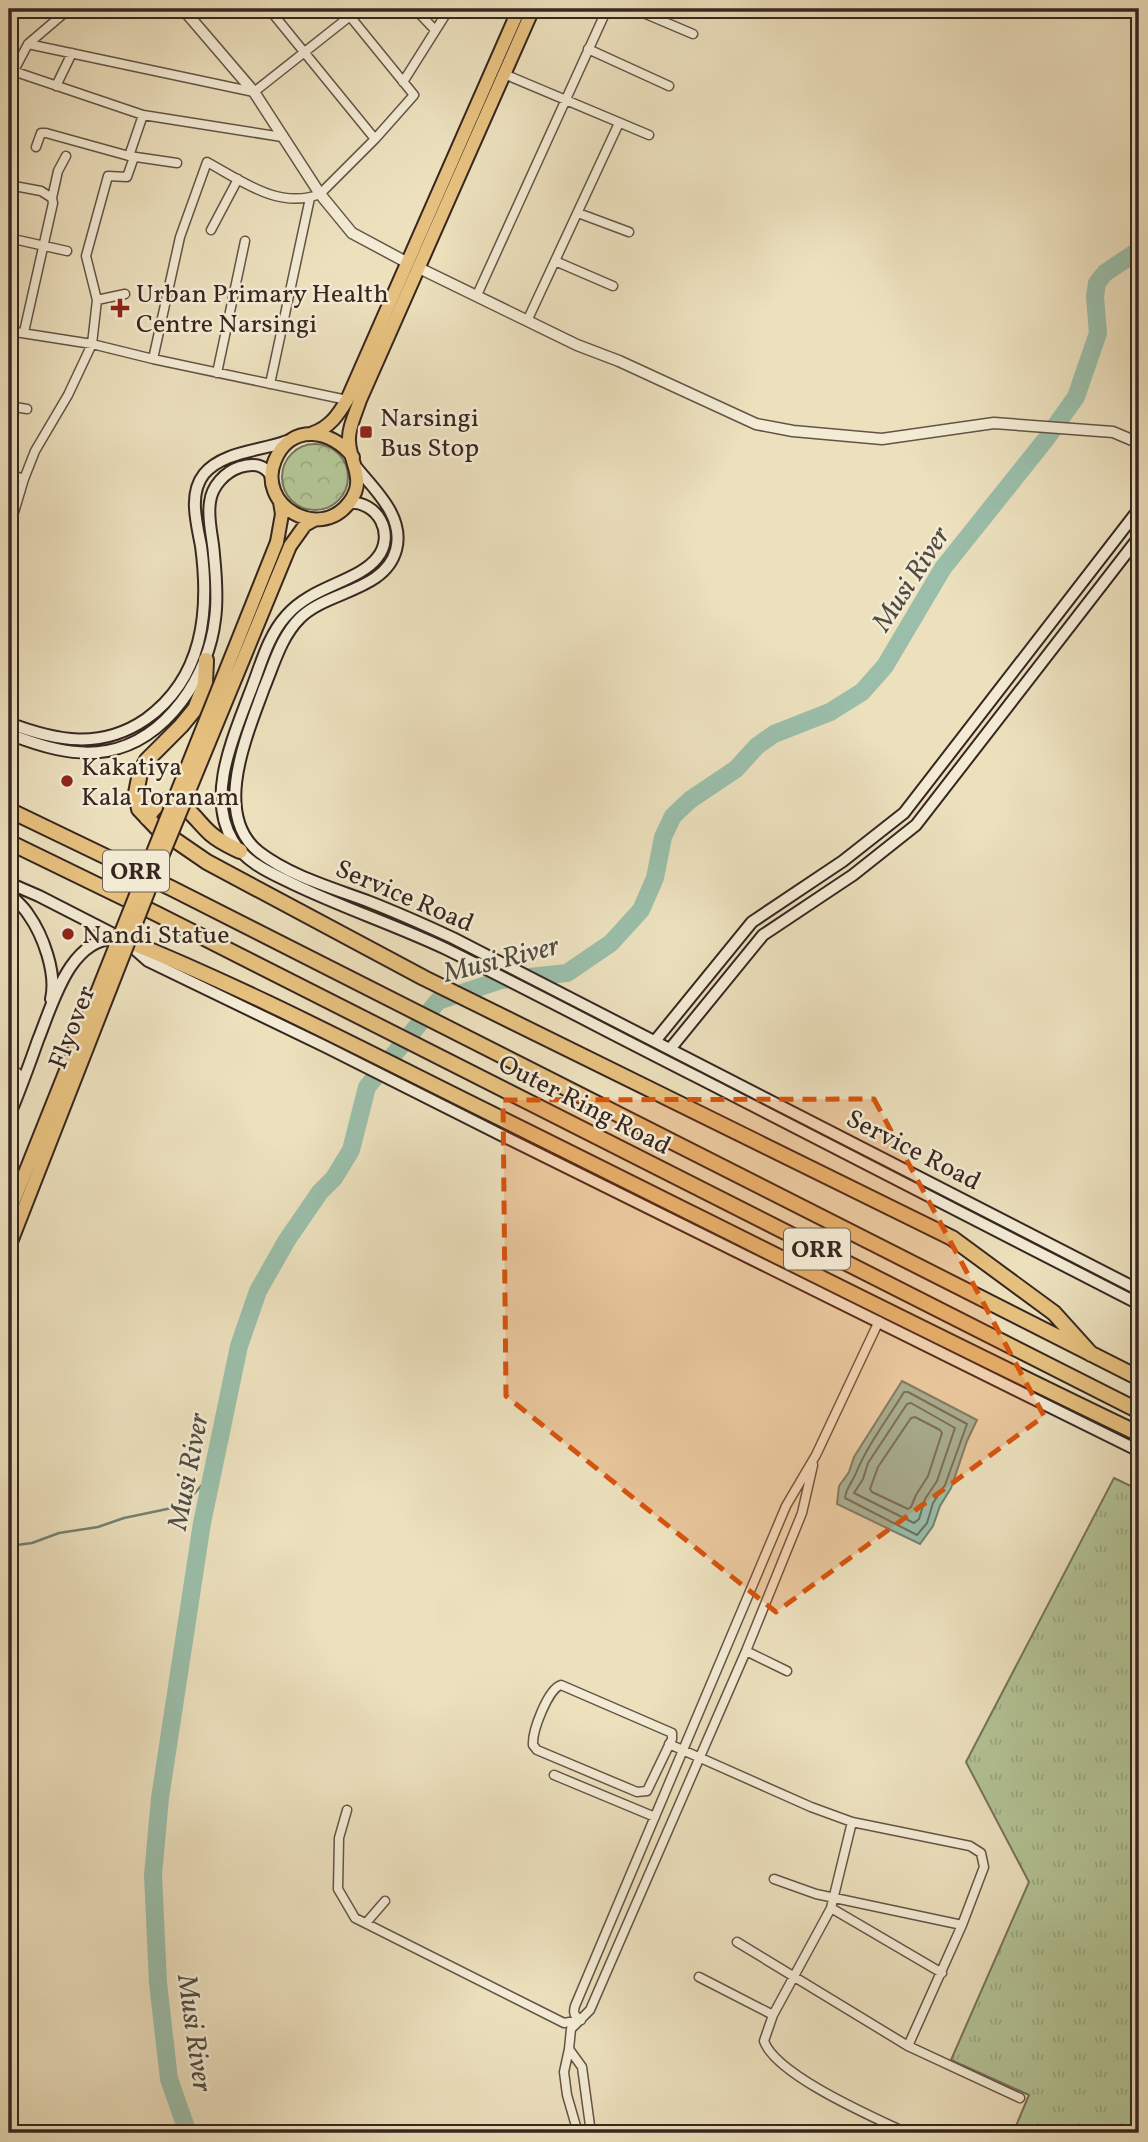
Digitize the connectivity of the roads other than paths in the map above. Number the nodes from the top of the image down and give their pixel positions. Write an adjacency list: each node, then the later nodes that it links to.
1 (69, 9): 15 (street)
2 (183, 9): 24 (street)
3 (269, 9): 17 (street)
4 (344, 9): 12 (street)
5 (359, 9): 12 (street)
6 (415, 9): 13 (street)
7 (449, 9): 13 (street)
8 (519, 9): 47 (main road)
9 (533, 9): 19 (main road)
10 (607, 9): 16 (street)
11 (634, 9): 14 (street)
12 (351, 16): 17 (street); 21 (street)
13 (435, 30): 21 (street)
14 (692, 34)
15 (28, 44): 18 (street); 20 (street)
16 (588, 49): 23 (street); 25 (street)
17 (304, 52): 24 (street); 30 (street)
18 (72, 53): 22 (street); 24 (street)
19 (504, 74): 25 (street); 47 (main road)
20 (11, 76): 22 (street)
21 (404, 82): 30 (street)
22 (57, 86): 26 (street)
23 (669, 86)
24 (254, 92): 29 (street)
25 (565, 101): 27 (street); 50 (street)
26 (143, 114): 29 (street); 33 (street)
27 (619, 123): 28 (street); 39 (street)
28 (649, 135)
29 (282, 137): 37 (street)
30 (375, 139): 37 (street)
31 (36, 147): 33 (street)
32 (66, 156): 38 (street)
33 (132, 156): 34 (street); 51 (street)
34 (177, 163)
35 (238, 178): 37 (street); 40 (street); 56 (street)
36 (9, 185): 38 (street)
37 (315, 196): 47 (street); 58 (street)
38 (52, 198): 44 (street)
39 (578, 212): 41 (street); 46 (street)
40 (211, 230)
41 (629, 232)
42 (9, 238): 44 (street)
43 (245, 241): 57 (street)
44 (42, 245): 45 (street); 54 (street)
45 (67, 251)
46 (555, 261): 48 (street); 52 (street)
47 (414, 266): 50 (street); 59 (main road); 64 (main road)
48 (613, 286)
49 (125, 294): 51 (street)
50 (477, 295): 52 (street)
51 (97, 300): 55 (street)
52 (528, 319): 63 (street)
53 (9, 331): 54 (street)
54 (23, 332): 55 (street)
55 (92, 344): 56 (street); 67 (street)
56 (153, 359): 57 (street)
57 (217, 373): 58 (street)
58 (270, 384): 59 (street)
59 (347, 400): 62 (main road)
60 (9, 406): 61 (street)
61 (27, 409)
62 (304, 435): 64 (main road); 66 (main road); 75 (main road)
63 (1139, 443)
64 (355, 462): 69 (main road); 86 (main road, Service Road)
65 (9, 474): 67 (street)
66 (272, 477): 68 (main road); 74 (main road)
67 (24, 480): 71 (street)
68 (280, 502): 72 (main road); 91 (main road, Flyover, bridge)
69 (348, 503): 72 (main road); 80 (main road, Service Road)
70 (1139, 509): 86 (main road)
71 (12, 519)
72 (314, 520): 92 (main road, Flyover, bridge)
73 (1139, 537): 87 (main road)
74 (205, 660): 76 (main road); 78 (highway)
75 (9, 723)
76 (9, 734)
77 (9, 810): 96 (highway, Outer Ring Road / ORR)
78 (148, 818): 80 (highway); 96 (highway)
79 (9, 842): 98 (highway, Outer Ring Road / ORR)
80 (240, 850): 94 (main road, Service Road)
81 (9, 883): 83 (main road)
82 (9, 893): 84 (main road)
83 (123, 940): 84 (main road); 85 (highway)
84 (49, 1009): 89 (main road)
85 (329, 1040): 95 (main road); 99 (highway)
86 (655, 1041): 87 (main road, Service Road)
87 (670, 1048): 93 (main road, Service Road)
88 (9, 1066): 89 (street)
89 (24, 1077): 90 (main road)
90 (9, 1117)
91 (9, 1213)
92 (9, 1247)
93 (1139, 1290)
94 (1139, 1304)
95 (878, 1321): 100 (main road); 101 (street)
96 (1091, 1354): 97 (highway, Outer Ring Road / ORR)
97 (1139, 1378)
98 (1139, 1411)
99 (1139, 1434)
100 (1139, 1451)
101 (816, 1455): 102 (street); 103 (street)
102 (749, 1595): 103 (street); 106 (street)
103 (766, 1602): 104 (street)
104 (746, 1651): 105 (street); 107 (street)
105 (787, 1671)
106 (698, 1715): 107 (street); 109 (street)
107 (715, 1722): 110 (street)
108 (669, 1744): 109 (street); 111 (street); 111 (street)
109 (684, 1751): 110 (street); 112 (street)
110 (699, 1758): 116 (street); 118 (street)
111 (663, 1759): 112 (street)
112 (677, 1766): 115 (street)
113 (554, 1775): 115 (street)
114 (346, 1810): 123 (street)
115 (655, 1817): 117 (street)
116 (852, 1822): 120 (street); 124 (street)
117 (645, 1841): 118 (street); 125 (street)
118 (660, 1847): 126 (street)
119 (774, 1879): 120 (street)
120 (834, 1899): 122 (street); 124 (street)
121 (385, 1901): 123 (street)
122 (831, 1908): 128 (street); 129 (street)
123 (366, 1923): 132 (street)
124 (962, 1925): 128 (street)
125 (606, 1932): 126 (street); 132 (street)
126 (621, 1938): 132 (street)
127 (737, 1942): 129 (street)
128 (942, 1973): 133 (street)
129 (794, 1976): 131 (street); 133 (street)
130 (699, 1977): 131 (street)
131 (773, 2015): 140 (street)
132 (581, 2020): 134 (street)
133 (908, 2046): 135 (street)
134 (569, 2049): 136 (street); 137 (street)
135 (1020, 2098)
136 (588, 2101): 137 (street); 139 (street)
137 (569, 2103): 138 (street)
138 (578, 2133)
139 (591, 2133)
140 (906, 2133)

